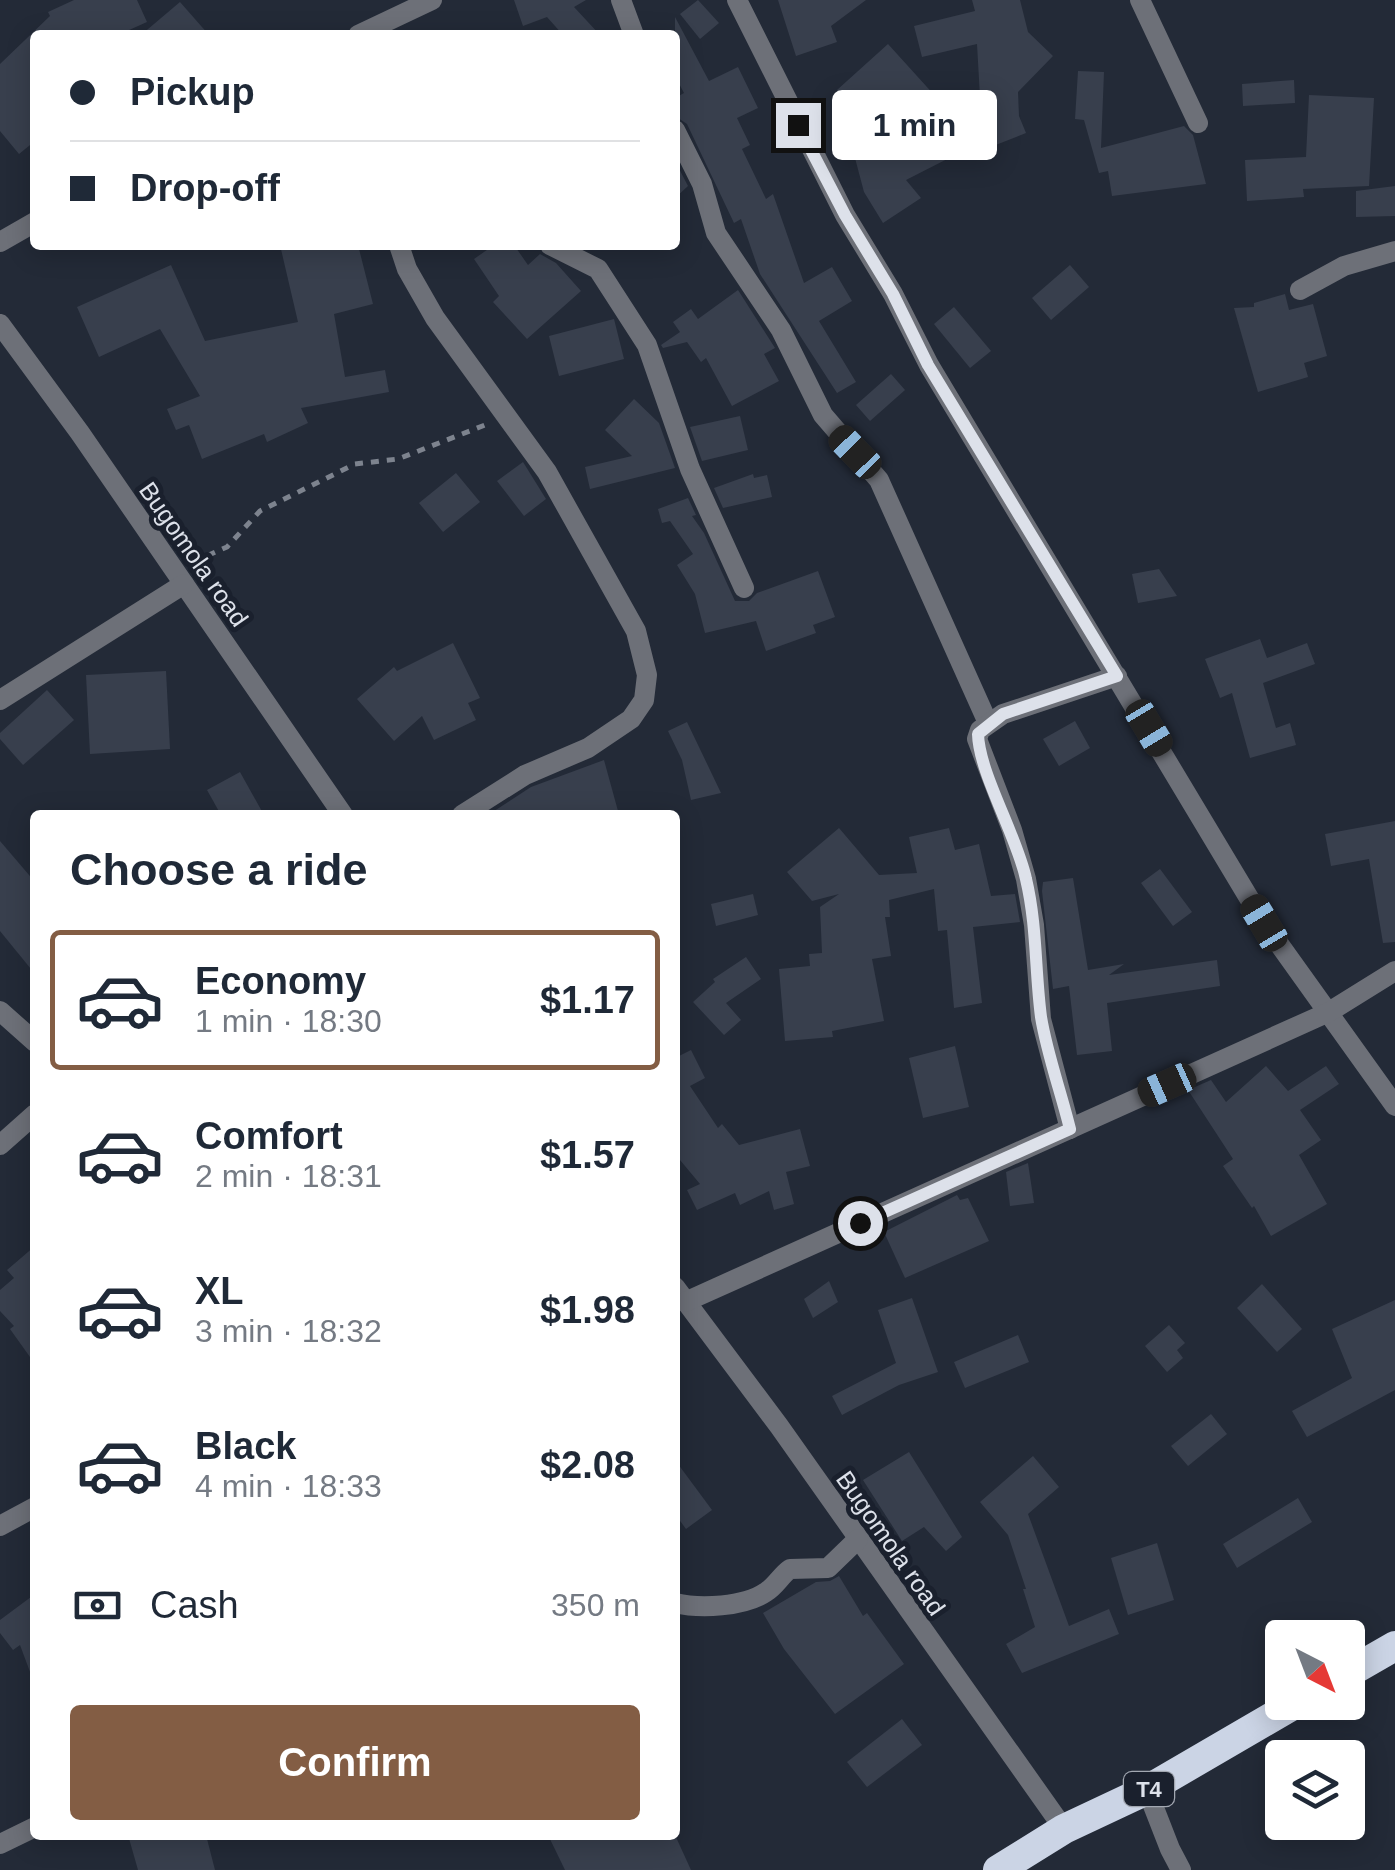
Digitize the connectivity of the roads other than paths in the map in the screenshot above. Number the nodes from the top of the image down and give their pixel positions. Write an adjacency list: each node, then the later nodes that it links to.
1 (432, 0): 5 (street)
2 (621, 0): 6 (street)
3 (737, 0): 18 (street)
4 (1140, 0): 7 (street)
5 (395, 27)
6 (632, 30)
7 (1198, 123)
8 (680, 140): 20 (street)
9 (30, 225): 10 (street)
10 (0, 242)
11 (400, 250): 22 (street)
12 (560, 250): 17 (street)
13 (1395, 250): 14 (street)
14 (1300, 290)
15 (0, 324): 16 (street, Bugomola road)
16 (179, 577): 19 (street); 21 (street, Bugomola road)
17 (744, 588)
18 (1117, 676): 20 (street); 25 (street)
19 (0, 700)
20 (988, 724): 29 (street)
21 (340, 810)
22 (470, 810)
23 (1395, 971): 25 (street)
24 (0, 1011): 26 (street)
25 (1329, 1012): 27 (street); 29 (street)
26 (30, 1038)
27 (1395, 1106)
28 (30, 1118): 30 (street)
29 (1070, 1129): 31 (street)
30 (0, 1145)
31 (680, 1294): 34 (street, Bugomola road)
32 (30, 1510): 33 (street)
33 (0, 1526)
34 (858, 1539): 35 (street); 40 (street, Bugomola road)
35 (680, 1603)
36 (1395, 1646): 37 (highway)
37 (1365, 1664)
38 (1267, 1720): 39 (highway, T4)
39 (1147, 1790): 40 (highway, T4); 44 (street)
40 (1064, 1829): 43 (highway, T4)
41 (30, 1830): 42 (street)
42 (0, 1844)
43 (998, 1870)
44 (1181, 1870)

